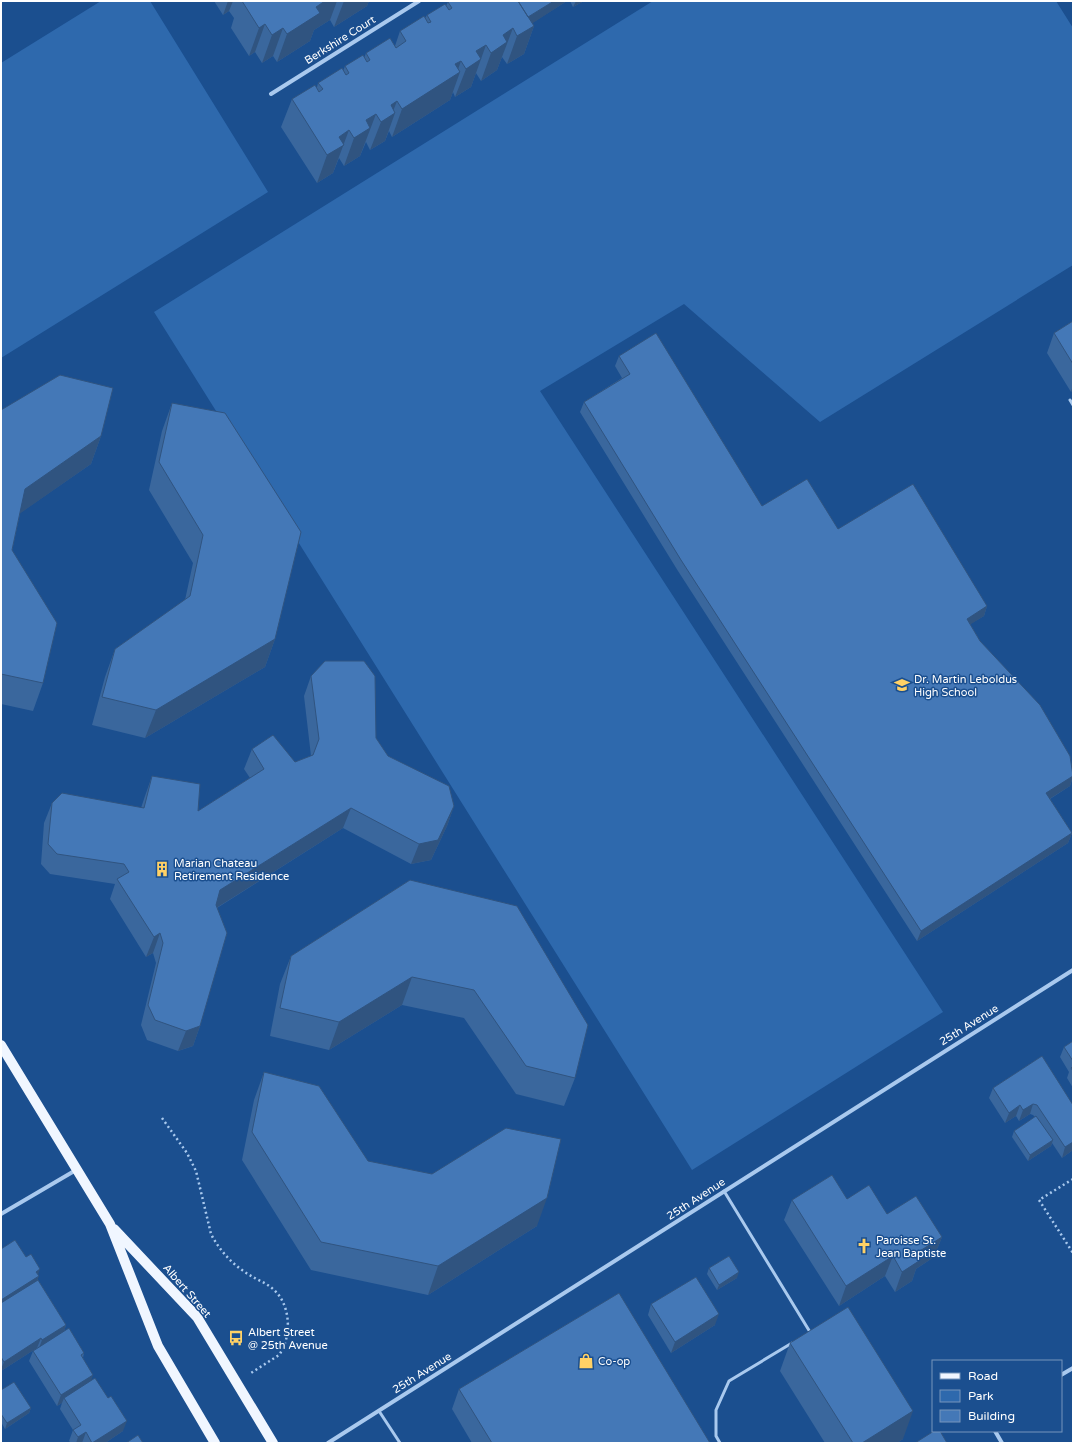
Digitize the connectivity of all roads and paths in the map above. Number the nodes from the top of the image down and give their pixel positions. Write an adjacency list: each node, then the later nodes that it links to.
1 (419, 1): 2 (street, Berkshire Court)
2 (271, 94)
3 (1070, 400): 4 (lane)
4 (1073, 405)
5 (1073, 970): 10 (street, 25th Avenue)
6 (1, 1044): 8 (main road, Albert Street)
7 (162, 1118): 18 (path)
8 (77, 1170): 11 (street); 12 (main road, Albert Street)
9 (1073, 1179): 13 (path)
10 (724, 1191): 14 (lane); 19 (street, 25th Avenue)
11 (1, 1214)
12 (110, 1224): 18 (main road, Albert Street); 21 (main road, Albert Street)
13 (1073, 1253)
14 (804, 1336)
15 (797, 1340): 25 (lane)
16 (1073, 1368): 17 (street)
17 (1062, 1374)
18 (236, 1382): 22 (main road, Albert Street)
19 (379, 1411): 23 (street, 25th Avenue); 24 (lane)
20 (996, 1432): 26 (street)
21 (215, 1443)
22 (273, 1443)
23 (328, 1443)
24 (400, 1443)
25 (720, 1443)
26 (1002, 1443)

